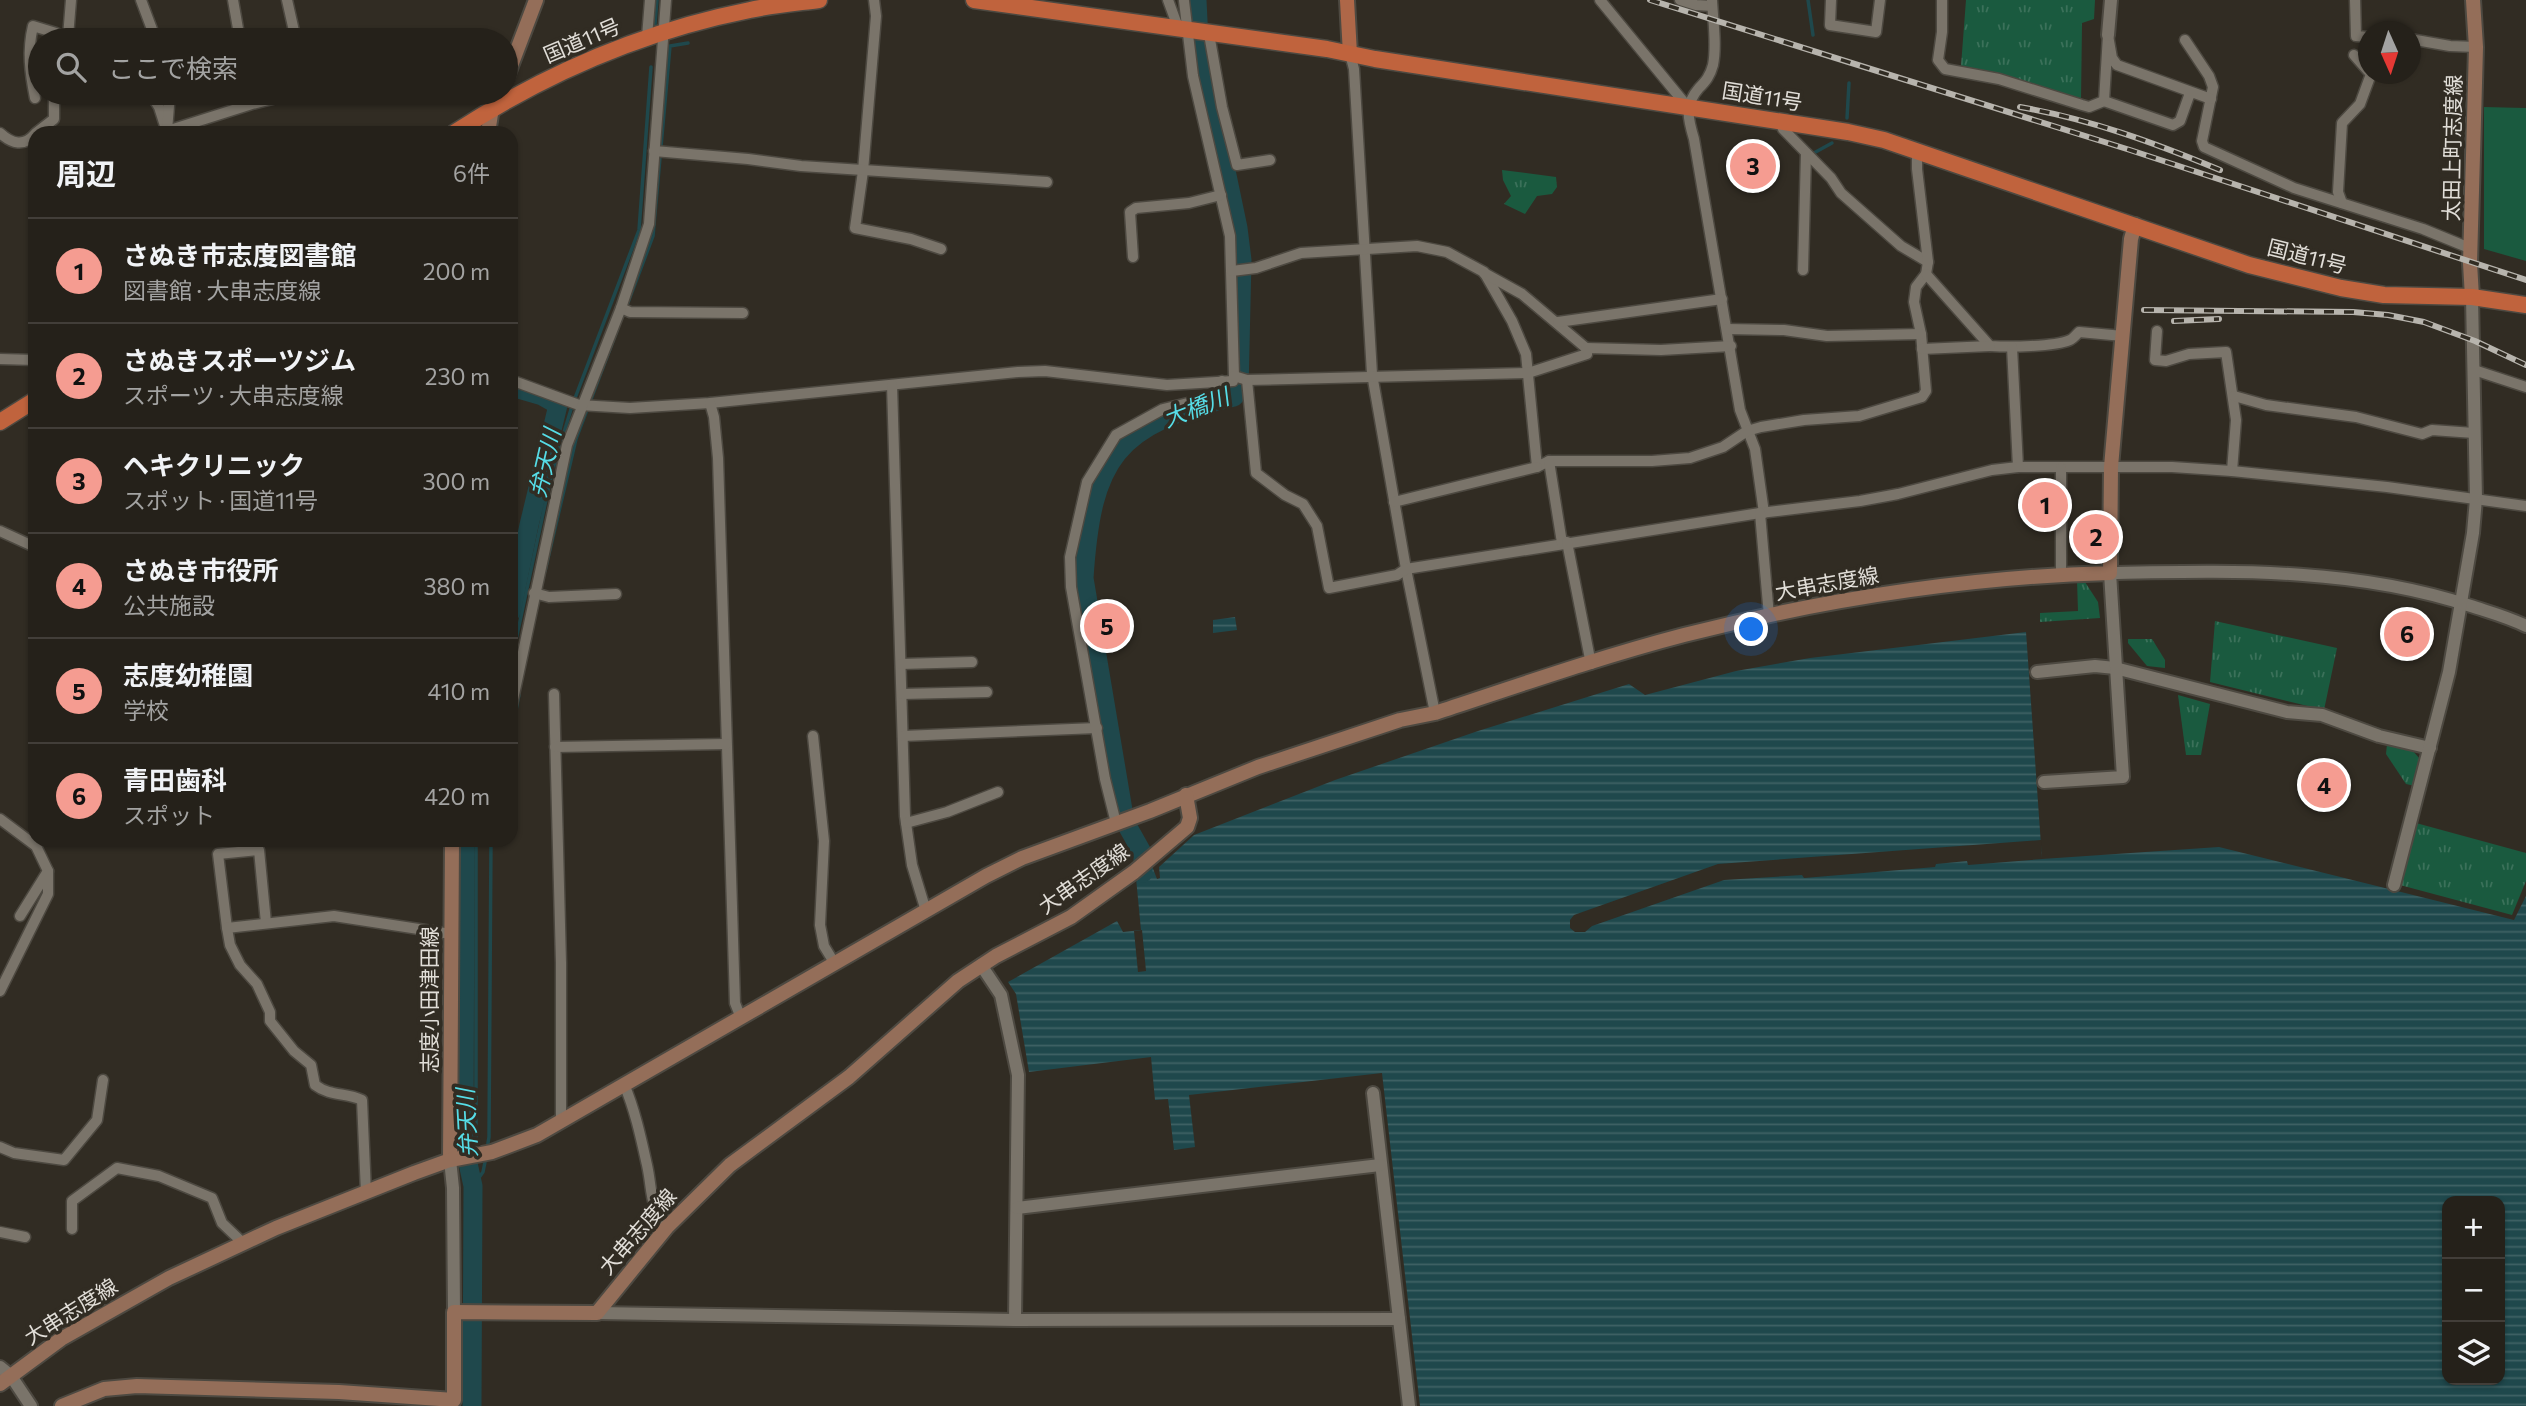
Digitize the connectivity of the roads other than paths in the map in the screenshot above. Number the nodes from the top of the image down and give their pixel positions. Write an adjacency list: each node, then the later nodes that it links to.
1 (71, 0): 23 (street)
2 (141, 0): 24 (street)
3 (233, 0): 25 (street)
4 (287, 0): 26 (street)
5 (536, 0): 34 (main road)
6 (650, 0): 31 (street)
7 (666, 0): 27 (street)
8 (820, 0): 27 (highway, 国道11号)
9 (874, 0): 64 (street)
10 (974, 0): 28 (highway, 国道11号)
11 (1168, 0): 28 (street)
12 (1347, 0): 36 (main road)
13 (1600, 0): 50 (street)
14 (1680, 0): 22 (street)
15 (1832, 0): 16 (street)
16 (1880, 0)
17 (1942, 0): 43 (street)
18 (2111, 0): 29 (street)
19 (2355, 0): 30 (street)
20 (2473, 0): 35 (main road, 太田上町志度線)
21 (1184, 1): 28 (street)
22 (1712, 3): 50 (street)
23 (70, 28)
24 (152, 28)
25 (236, 28)
26 (293, 28)
27 (665, 31): 31 (highway, 国道11号); 60 (street)
28 (1194, 32): 36 (highway, 国道11号); 63 (street); 66 (street)
29 (2108, 35): 41 (street); 43 (street)
30 (2358, 36)
31 (647, 37): 40 (highway, 国道11号)
32 (2185, 40): 42 (street)
33 (2421, 41): 35 (street)
34 (518, 47)
35 (2476, 47): 70 (main road, 太田上町志度線)
36 (1350, 54): 50 (highway, 国道11号); 71 (street)
37 (2354, 55): 38 (street)
38 (2358, 59)
39 (2366, 84): 67 (street)
40 (518, 91)
41 (2190, 93): 42 (street); 43 (street)
42 (2211, 99): 67 (street)
43 (2104, 101)
44 (54, 105): 52 (street)
45 (158, 105): 53 (street)
46 (169, 105): 54 (street)
47 (234, 105): 55 (street)
48 (490, 105): 56 (highway, 国道11号)
49 (495, 105): 57 (main road)
50 (1688, 106): 51 (highway, 国道11号); 79 (street)
51 (1780, 121): 61 (highway, 国道11号); 62 (street)
52 (44, 126)
53 (165, 126)
54 (167, 126)
55 (182, 126)
56 (463, 126)
57 (490, 126)
58 (0, 134): 59 (street)
59 (28, 141)
60 (654, 151): 64 (street); 81 (street)
61 (1917, 151): 68 (highway, 国道11号); 73 (street)
62 (1806, 153): 73 (street); 74 (street)
63 (1270, 160)
64 (863, 171): 65 (street); 69 (street)
65 (1047, 182)
66 (1221, 195): 72 (street); 75 (street)
67 (2342, 203): 70 (street)
68 (2135, 225): 78 (highway, 国道11号); 87 (main road)
69 (941, 249)
70 (2472, 249): 78 (main road, 太田上町志度線)
71 (1364, 250): 75 (street); 76 (street); 98 (street)
72 (1133, 257)
73 (1928, 262): 77 (street)
74 (1803, 270)
75 (1233, 271): 97 (street)
76 (1484, 272): 83 (street); 96 (street)
77 (1926, 274): 86 (street); 89 (street)
78 (2472, 297): 80 (highway, 国道11号); 95 (street)
79 (1722, 299): 83 (street); 84 (street)
80 (2526, 305)
81 (621, 308): 82 (street); 107 (street)
82 (743, 313)
83 (1558, 322): 91 (street)
84 (1727, 329): 86 (street); 88 (street)
85 (2157, 331): 104 (street)
86 (1921, 334): 92 (street)
87 (2123, 336): 90 (street); 114 (main road)
88 (1731, 346): 91 (street); 109 (street)
89 (1990, 346): 90 (street); 92 (street)
90 (2011, 347): 113 (street)
91 (1586, 348): 96 (street)
92 (1922, 349): 109 (street)
93 (0, 359): 94 (street)
94 (28, 360)
95 (2474, 370): 103 (street); 110 (street)
96 (1528, 373): 98 (street); 112 (street)
97 (1234, 376): 99 (street); 100 (street)
98 (1373, 378): 99 (street); 118 (street)
99 (1247, 380): 124 (street)
100 (1222, 381): 102 (street); 142 (street)
101 (518, 382): 107 (street)
102 (892, 386): 105 (street); 133 (street)
103 (2526, 387)
104 (2234, 396): 110 (street); 116 (street)
105 (710, 403): 107 (street); 145 (street)
106 (28, 404): 108 (highway)
107 (583, 405): 127 (street)
108 (0, 422)
109 (1747, 430): 111 (street); 120 (street)
110 (2474, 433): 117 (street)
111 (1549, 461): 112 (street); 122 (street)
112 (1537, 467): 118 (street)
113 (2018, 467): 115 (street); 120 (street)
114 (2111, 467): 115 (street); 116 (street); 125 (main road)
115 (2061, 468): 126 (street)
116 (2232, 471): 117 (street)
117 (2476, 499): 119 (street); 129 (street)
118 (1394, 502): 124 (street)
119 (2526, 506)
120 (1762, 513): 122 (street); 130 (street)
121 (0, 531): 123 (street)
122 (1565, 542): 124 (street); 134 (street)
123 (28, 544)
124 (1406, 569): 141 (street)
125 (2110, 573): 126 (main road, 大串志度線); 129 (street); 135 (street)
126 (2062, 574): 130 (main road, 大串志度線)
127 (534, 593): 128 (street); 137 (street)
128 (616, 594)
129 (2462, 603): 131 (street); 147 (street)
130 (1769, 616): 134 (main road, 大串志度線)
131 (2526, 626)
132 (972, 662): 133 (street)
133 (901, 664): 140 (street)
134 (1591, 664): 141 (main road, 大串志度線)
135 (2115, 668): 136 (street); 147 (street); 148 (street)
136 (2037, 672)
137 (518, 674)
138 (987, 692): 140 (street)
139 (554, 694): 146 (street)
140 (902, 694): 144 (street)
141 (1435, 713): 150 (main road, 大串志度線)
142 (1097, 728): 144 (street); 152 (street)
143 (813, 736): 164 (street)
144 (903, 736): 153 (street)
145 (726, 744): 146 (street); 167 (street)
146 (555, 747): 171 (street)
147 (2430, 748): 158 (street)
148 (2044, 782)
149 (998, 792): 153 (street)
150 (1186, 795): 152 (main road, 大串志度線); 165 (main road, 大串志度線)
151 (0, 819): 154 (street)
152 (1122, 821): 159 (main road, 大串志度線)
153 (906, 823): 159 (street)
154 (28, 840)
155 (36, 847): 157 (street)
156 (452, 847): 163 (main road, 志度小田津田線)
157 (48, 872): 160 (street); 166 (street)
158 (2394, 884)
159 (926, 911): 164 (main road, 大串志度線)
160 (20, 916)
161 (266, 923): 162 (street); 162 (street); 163 (street)
162 (227, 928): 175 (street)
163 (451, 934): 173 (main road, 志度小田津田線)
164 (835, 964): 167 (main road, 大串志度線)
165 (981, 965): 176 (street); 177 (main road, 大串志度線)
166 (0, 991)
167 (741, 1018): 169 (main road, 大串志度線)
168 (103, 1080): 172 (street)
169 (624, 1084): 171 (main road, 大串志度線); 177 (street)
170 (1373, 1093): 174 (street)
171 (561, 1120): 173 (main road, 大串志度線)
172 (0, 1147)
173 (450, 1160): 175 (main road, 大串志度線); 182 (street)
174 (1380, 1165): 176 (street); 184 (street)
175 (366, 1193): 181 (main road, 大串志度線)
176 (1017, 1208): 185 (street)
177 (667, 1227): 183 (main road, 大串志度線)
178 (72, 1229): 181 (street)
179 (0, 1232): 180 (street)
180 (26, 1237)
181 (243, 1243): 186 (main road, 大串志度線)
182 (461, 1312): 183 (main road); 187 (main road)
183 (597, 1313): 185 (street)
184 (1399, 1319): 185 (street); 190 (street)
185 (1015, 1320)
186 (4, 1376): 188 (street)
187 (454, 1403): 189 (main road)
188 (31, 1406)
189 (62, 1406)
190 (1409, 1406)

